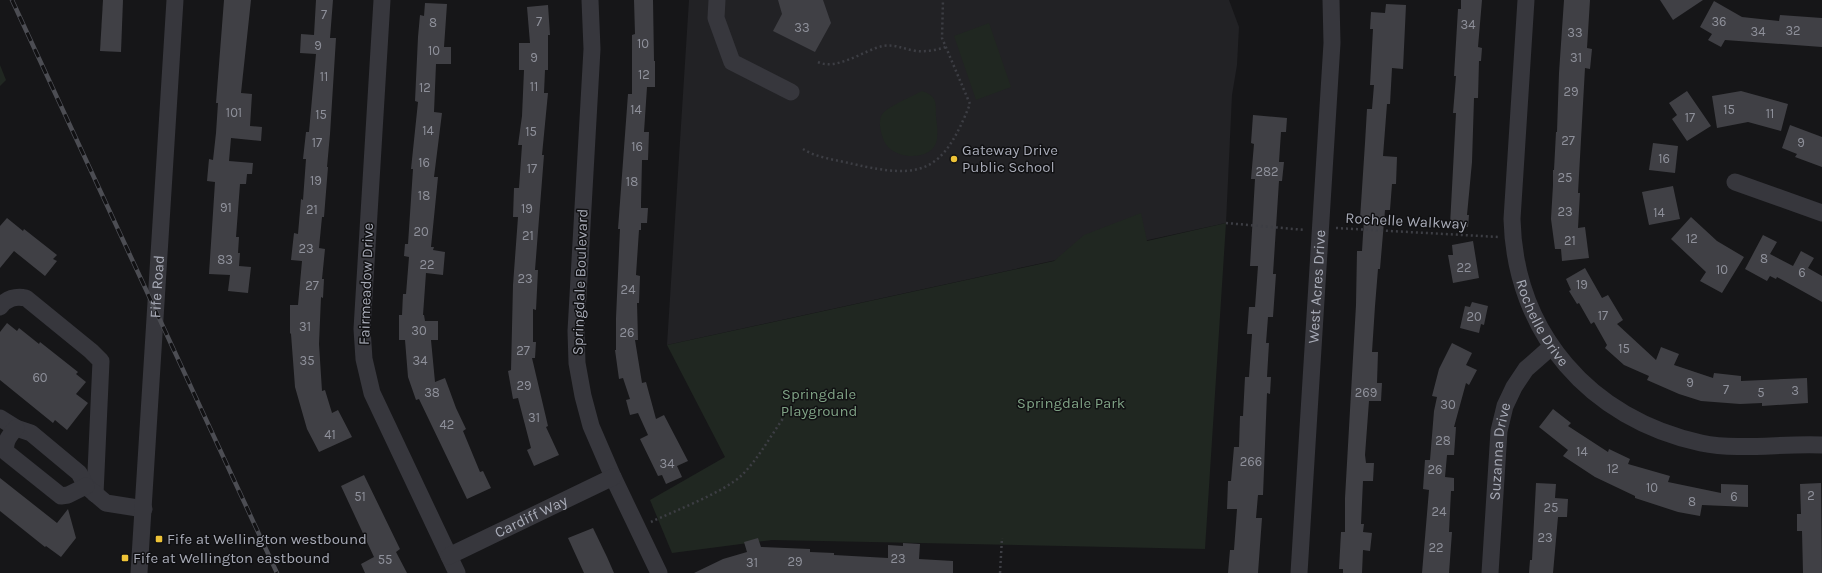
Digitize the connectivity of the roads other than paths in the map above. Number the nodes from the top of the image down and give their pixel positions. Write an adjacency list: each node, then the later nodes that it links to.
1 (175, 0): 17 (street, Fife Road)
2 (382, 0): 18 (street, Fairmeadow Drive)
3 (590, 0): 15 (street, Springdale Boulevard)
4 (717, 0): 7 (street)
5 (1331, 0): 22 (street, West Acres Drive)
6 (1526, 0): 11 (street, Rochelle Drive)
7 (791, 92)
8 (1735, 182): 9 (street)
9 (1822, 213)
10 (0, 307): 16 (street)
11 (1551, 347): 14 (street, Rochelle Drive); 23 (street, Suzanna Drive)
12 (0, 418): 13 (street)
13 (16, 428): 16 (street); 16 (street)
14 (1822, 445)
15 (613, 477): 18 (street, Cardiff Way); 21 (street, Springdale Boulevard)
16 (91, 490): 17 (street)
17 (144, 509): 19 (street, Fife Road)
18 (449, 556): 20 (street, Fairmeadow Drive)
19 (139, 573)
20 (457, 573)
21 (659, 573)
22 (1299, 573)
23 (1490, 573)

